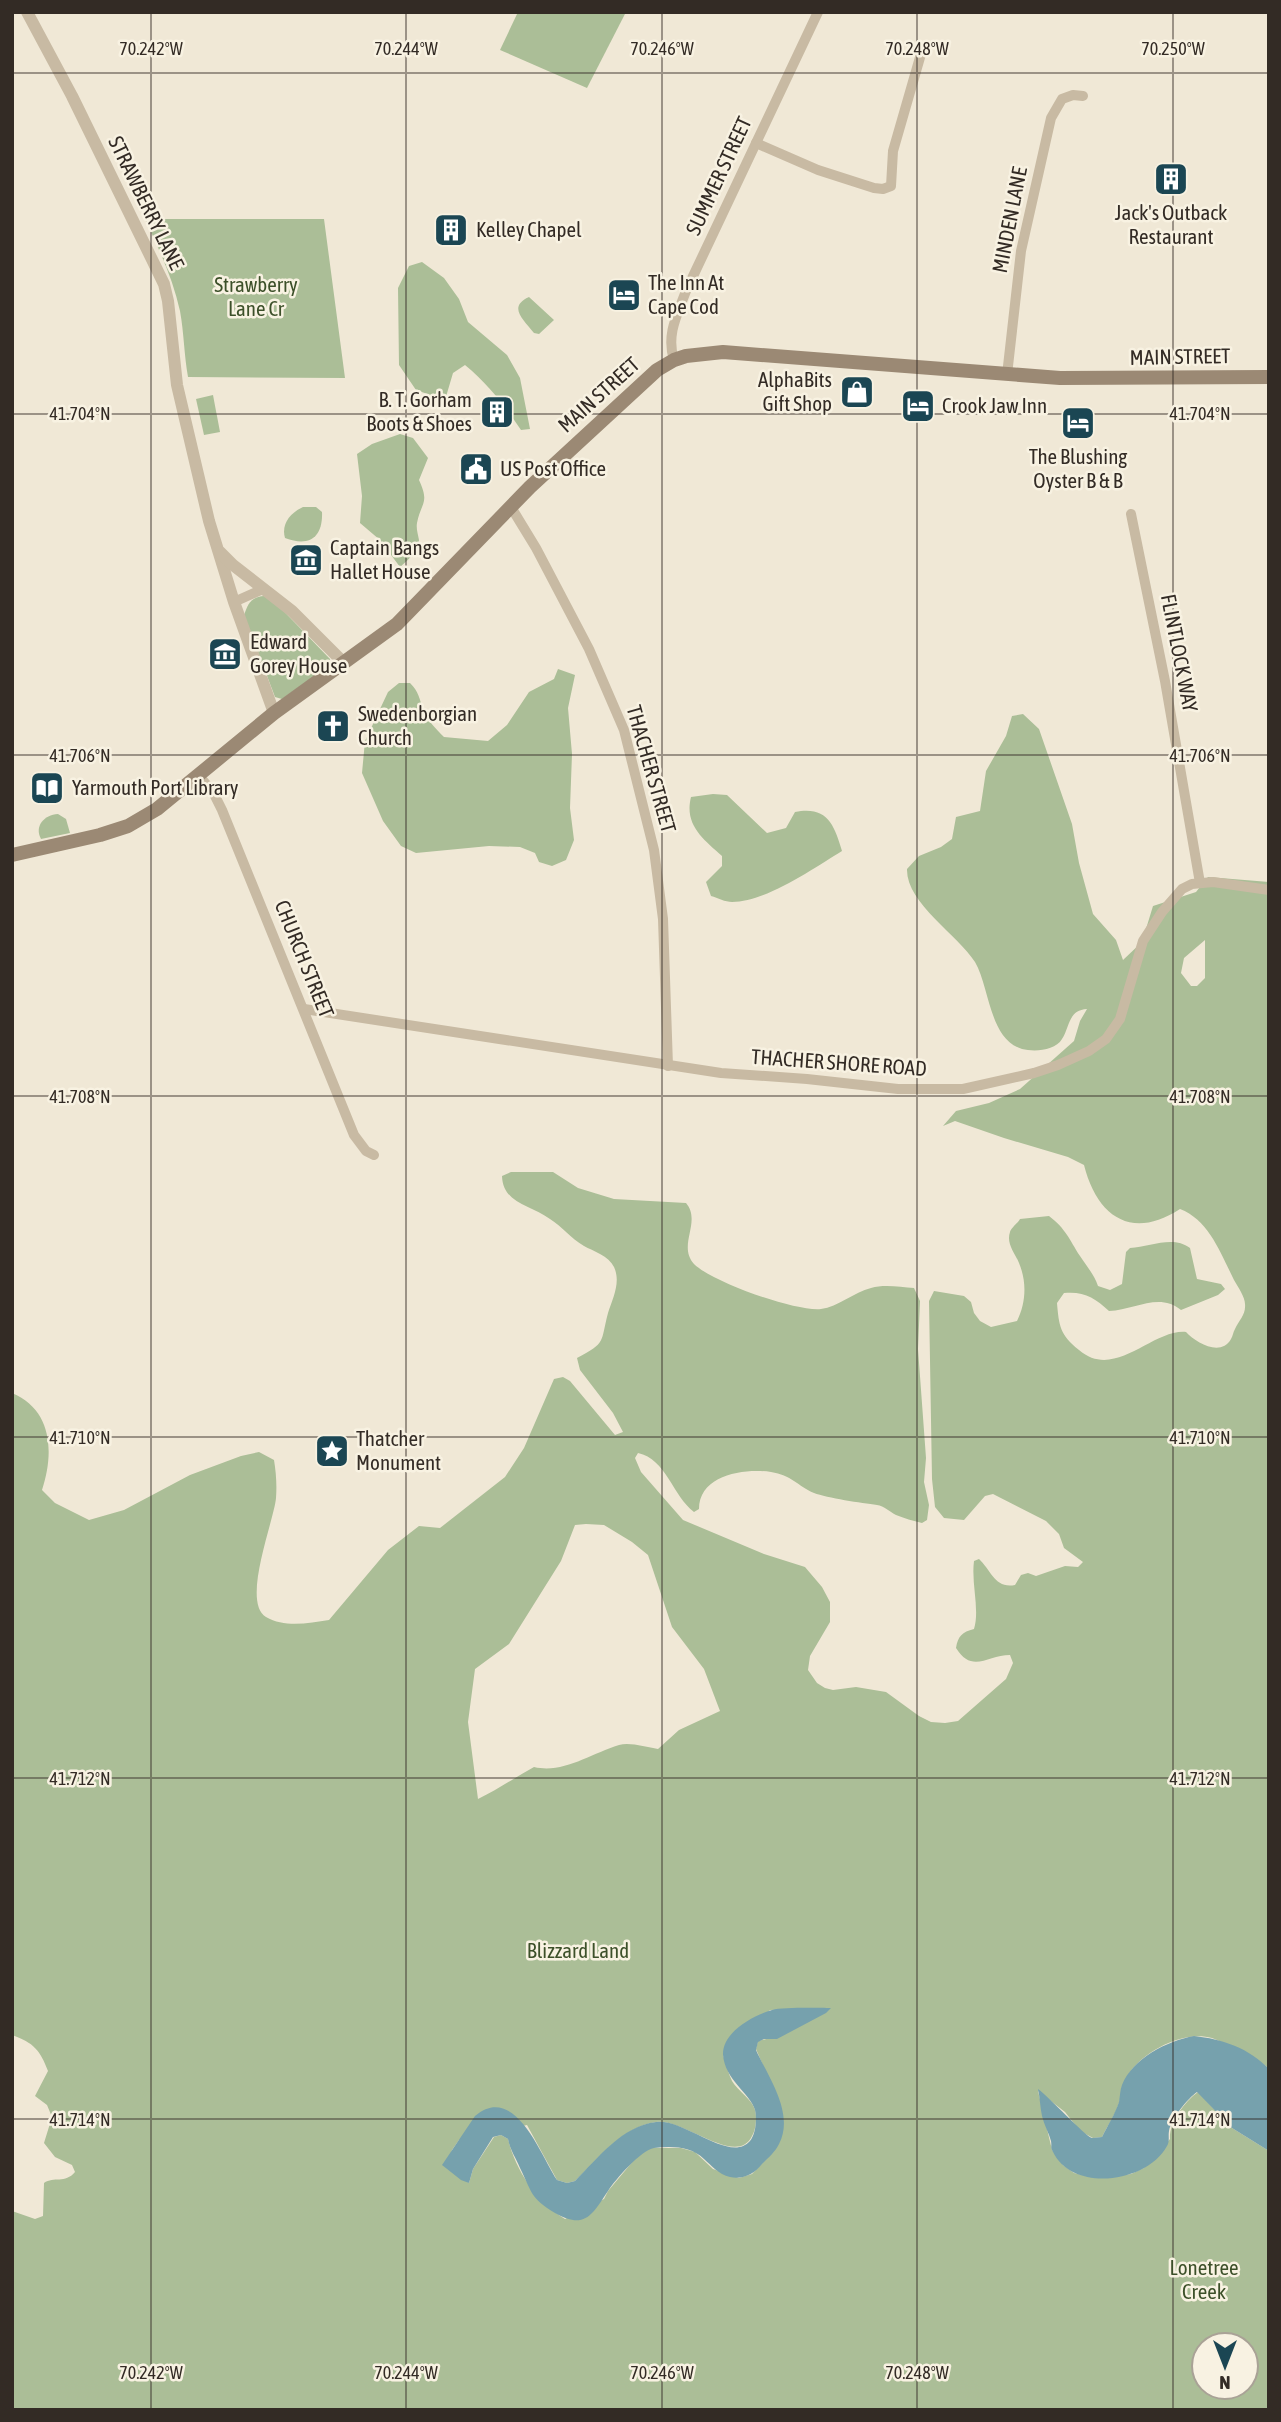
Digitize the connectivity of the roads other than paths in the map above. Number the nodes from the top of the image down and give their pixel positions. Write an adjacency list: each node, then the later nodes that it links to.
1 (27, 12): 11 (street, STRAWBERRY LANE)
2 (818, 12): 5 (street, SUMMER STREET)
3 (923, 47): 5 (street)
4 (1083, 96): 7 (street, MINDEN LANE)
5 (756, 143): 6 (street, SUMMER STREET)
6 (674, 360): 7 (main road, MAIN STREET); 9 (main road, MAIN STREET)
7 (1007, 375): 8 (main road, MAIN STREET)
8 (1269, 377)
9 (511, 507): 14 (main road, MAIN STREET); 21 (street, THACHER STREET)
10 (1130, 514): 18 (street, FLINTLOCK WAY)
11 (217, 548): 12 (street); 13 (street, STRAWBERRY LANE)
12 (263, 589): 13 (street); 14 (street)
13 (234, 602): 15 (street, STRAWBERRY LANE)
14 (344, 663): 15 (main road, MAIN STREET)
15 (274, 713): 16 (main road, MAIN STREET)
16 (199, 776): 17 (main road, MAIN STREET); 20 (street, CHURCH STREET)
17 (12, 855)
18 (1200, 883): 19 (street); 21 (street, THACHER SHORE ROAD)
19 (1269, 890)
20 (304, 1009): 21 (street, THACHER SHORE ROAD); 22 (street, CHURCH STREET)
21 (668, 1066)
22 (374, 1155)

